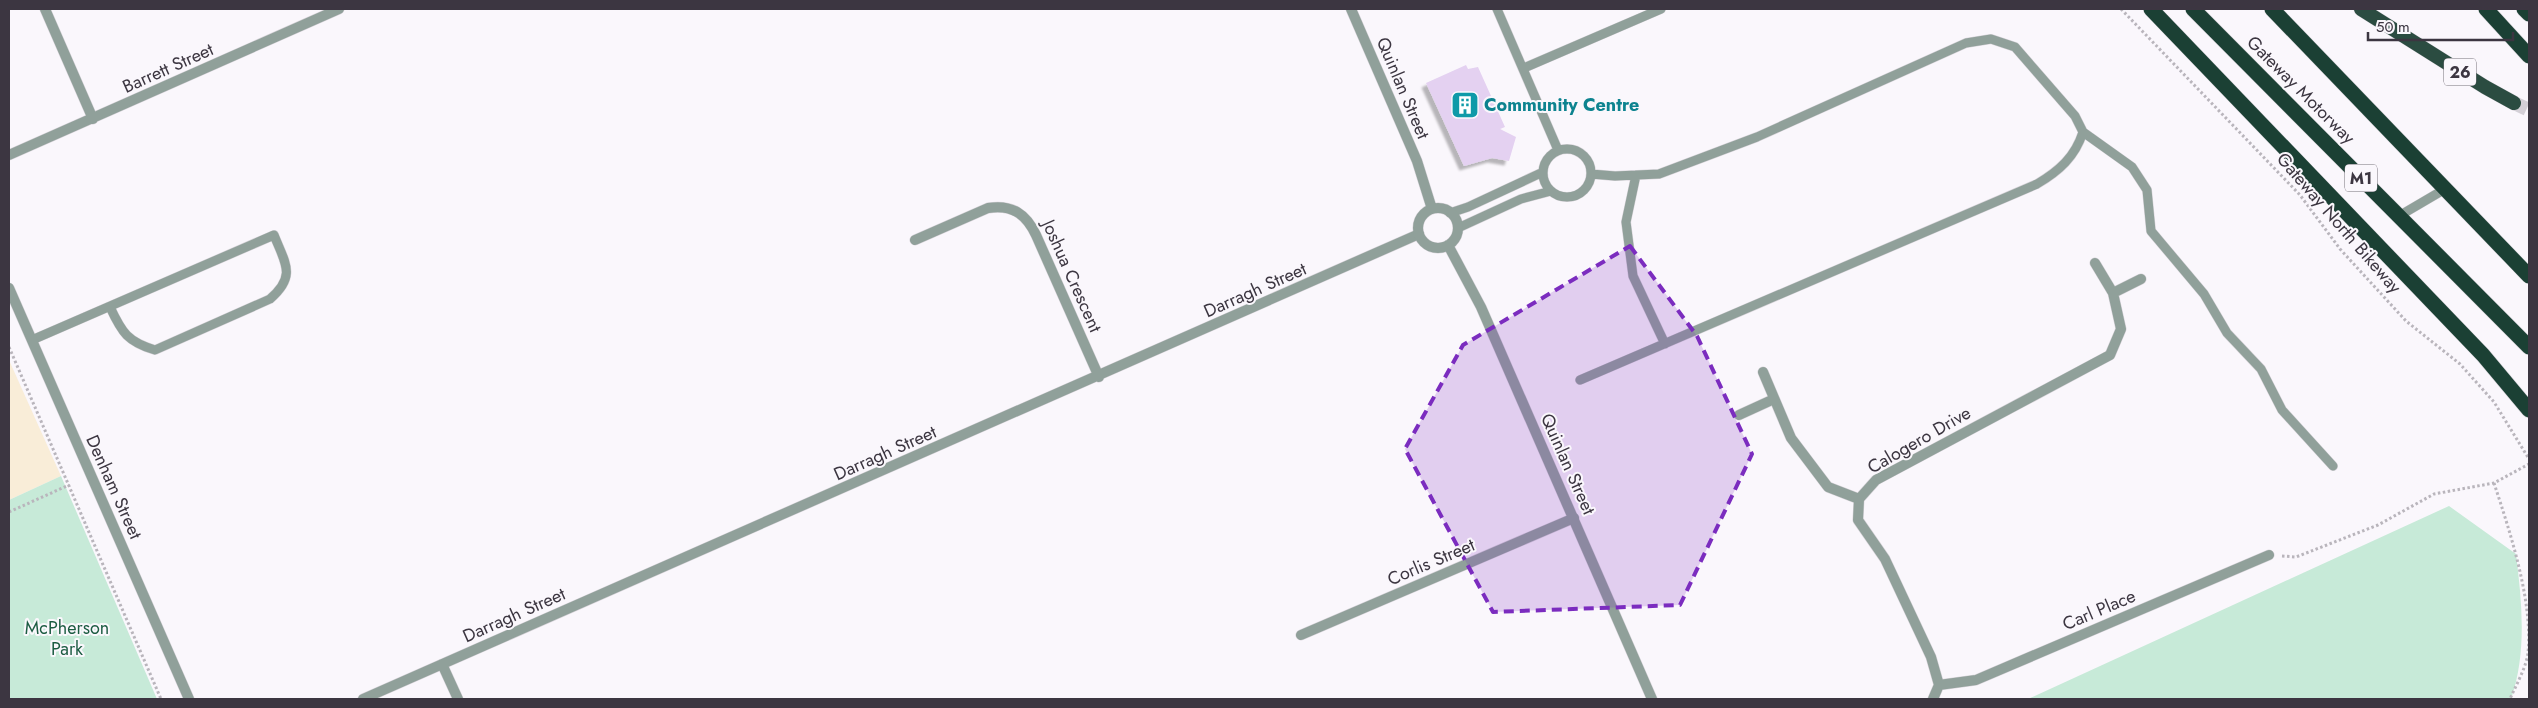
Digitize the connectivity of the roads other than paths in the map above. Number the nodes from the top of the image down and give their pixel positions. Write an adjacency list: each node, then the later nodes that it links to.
1 (45, 9): 16 (street)
2 (339, 9): 16 (street, Barrett Street)
3 (1350, 9): 25 (street, Quinlan Street)
4 (1497, 9): 14 (lane)
5 (1661, 9): 14 (lane)
6 (2151, 9): 45 (highway)
7 (2193, 9): 27 (highway, Gateway Motorway / M1)
8 (2272, 9): 23 (highway, Gateway Motorway)
9 (2361, 9): 15 (highway, 26)
10 (2486, 9): 13 (highway)
11 (2524, 9): 12 (highway)
12 (2529, 14)
13 (2529, 56)
14 (1524, 68): 18 (lane)
15 (2514, 102)
16 (93, 119): 19 (street, Barrett Street)
17 (2083, 132): 22 (lane); 39 (lane); 47 (lane)
18 (1558, 150): 20 (lane); 21 (lane)
19 (9, 155)
20 (1543, 172): 24 (lane); 26 (lane)
21 (1591, 174): 22 (lane); 24 (lane)
22 (1636, 175): 39 (lane)
23 (2445, 189): 27 (lane); 33 (highway, Gateway Motorway)
24 (1551, 191): 28 (lane)
25 (1432, 209): 26 (street); 29 (street)
26 (1450, 213): 28 (street)
27 (2399, 216): 40 (highway, Gateway Motorway / M1)
28 (1458, 228): 31 (street)
29 (1419, 234): 31 (street); 42 (street, Darragh Street)
30 (916, 240): 42 (street, Joshua Crescent)
31 (1448, 245): 49 (street, Quinlan Street)
32 (2096, 263): 36 (street, Calogero Drive)
33 (2529, 276)
34 (2141, 279): 36 (street)
35 (9, 288): 38 (street, Denham Street)
36 (2113, 293): 48 (street, Calogero Drive)
37 (110, 307): 37 (lane); 38 (lane)
38 (32, 340): 54 (street, Denham Street)
39 (1665, 344): 43 (lane)
40 (2529, 347)
41 (1763, 372): 44 (street)
42 (1099, 377): 52 (street, Darragh Street)
43 (1580, 380)
44 (1774, 399): 46 (street); 48 (street)
45 (2529, 410)
46 (1739, 415)
47 (2333, 466)
48 (1859, 499): 53 (street, Calogero Drive)
49 (1574, 518): 51 (street, Corlis Street); 57 (street, Quinlan Street)
50 (2269, 555): 53 (street, Carl Place)
51 (1301, 635)
52 (442, 664): 55 (street, Darragh Street); 56 (street)
53 (1939, 684): 58 (street)
54 (189, 699)
55 (363, 699)
56 (458, 699)
57 (1652, 699)
58 (1933, 699)

